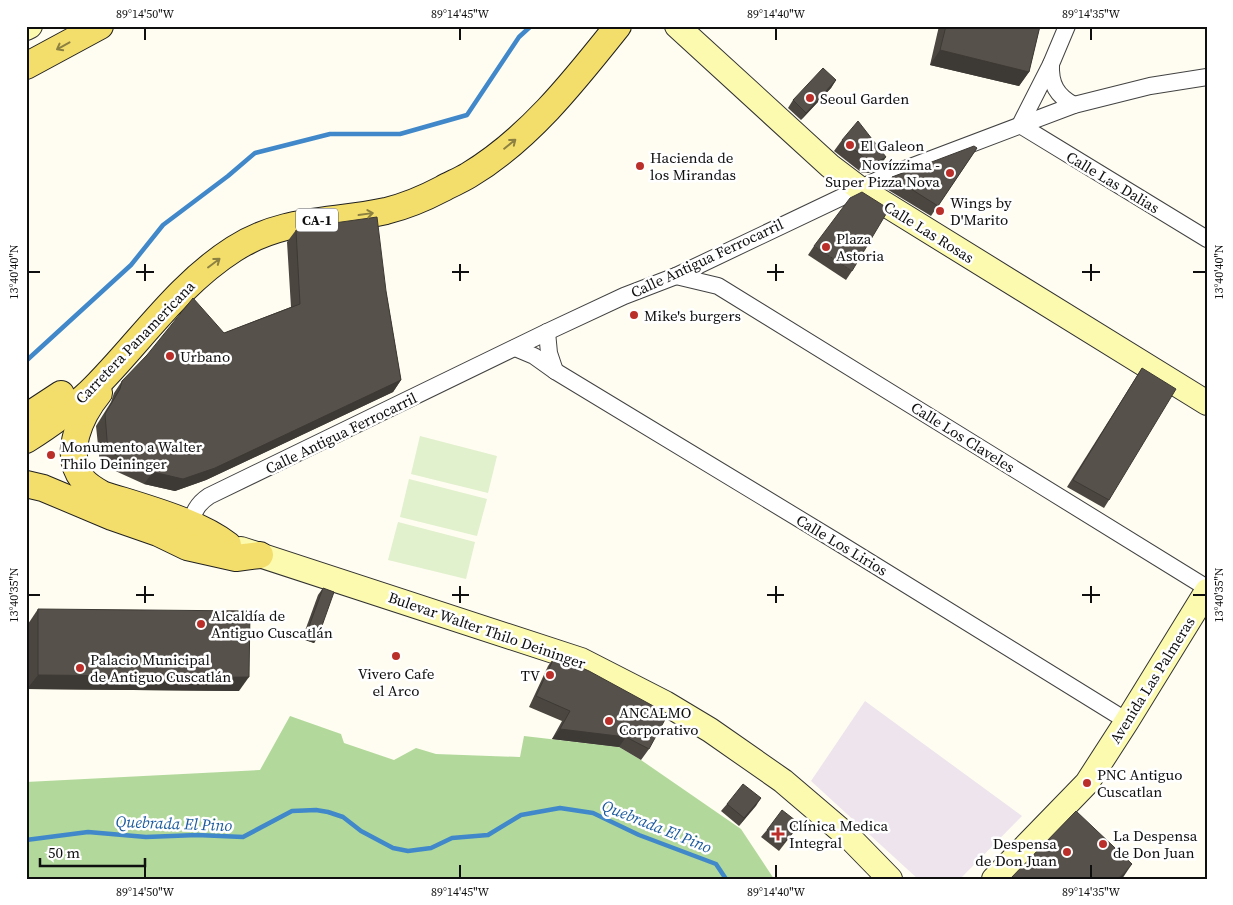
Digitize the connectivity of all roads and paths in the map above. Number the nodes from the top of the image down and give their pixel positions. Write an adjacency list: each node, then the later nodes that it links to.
1 (30, 26): 6 (street)
2 (100, 26): 8 (main road, one-way to 8)
3 (618, 26): 17 (main road, Carretera Panamericana / CA-1, one-way to 3)
4 (677, 26): 12 (street, Calle Las Rosas)
5 (1068, 26): 7 (street)
6 (26, 28)
7 (1051, 64): 10 (street); 11 (street)
8 (26, 66)
9 (1207, 77): 10 (street, Calle Antigua Ferrocarril)
10 (1074, 105): 11 (street, Calle Antigua Ferrocarril)
11 (1020, 125): 12 (street, Calle Antigua Ferrocarril); 13 (street, Calle Las Dalias)
12 (859, 188): 14 (street, Calle Antigua Ferrocarril); 22 (street, Calle Las Rosas)
13 (1207, 239)
14 (712, 257): 15 (street, Calle Antigua Ferrocarril); 16 (street)
15 (676, 276): 16 (street, Calle Los Claveles); 19 (street, Calle Antigua Ferrocarril)
16 (718, 286): 31 (street, Calle Los Claveles)
17 (186, 287): 18 (main road, Carretera Panamericana / CA-1); 23 (main road)
18 (161, 314): 24 (main road, Carretera Panamericana / CA-1); 29 (main road)
19 (547, 332): 20 (street, Calle Antigua Ferrocarril); 21 (street)
20 (515, 348): 21 (street, Calle Los Lirios); 27 (street, Calle Antigua Ferrocarril)
21 (555, 371): 32 (street, Calle Los Lirios)
22 (1207, 403)
23 (26, 417)
24 (26, 440)
25 (26, 471): 29 (street, Bulevar Walter Thilo Deininger)
26 (26, 484): 28 (main road)
27 (225, 489): 29 (street, Calle Antigua Ferrocarril); 29 (street, Calle Antigua Ferrocarril)
28 (158, 533): 29 (street); 30 (main road)
29 (204, 534): 30 (street, Bulevar Walter Thilo Deininger)
30 (260, 555): 33 (street, Bulevar Walter Thilo Deininger)
31 (1207, 589): 32 (street, Avenida Las Palmeras)
32 (1127, 721): 34 (street, Avenida Las Palmeras)
33 (890, 879)
34 (994, 879)

